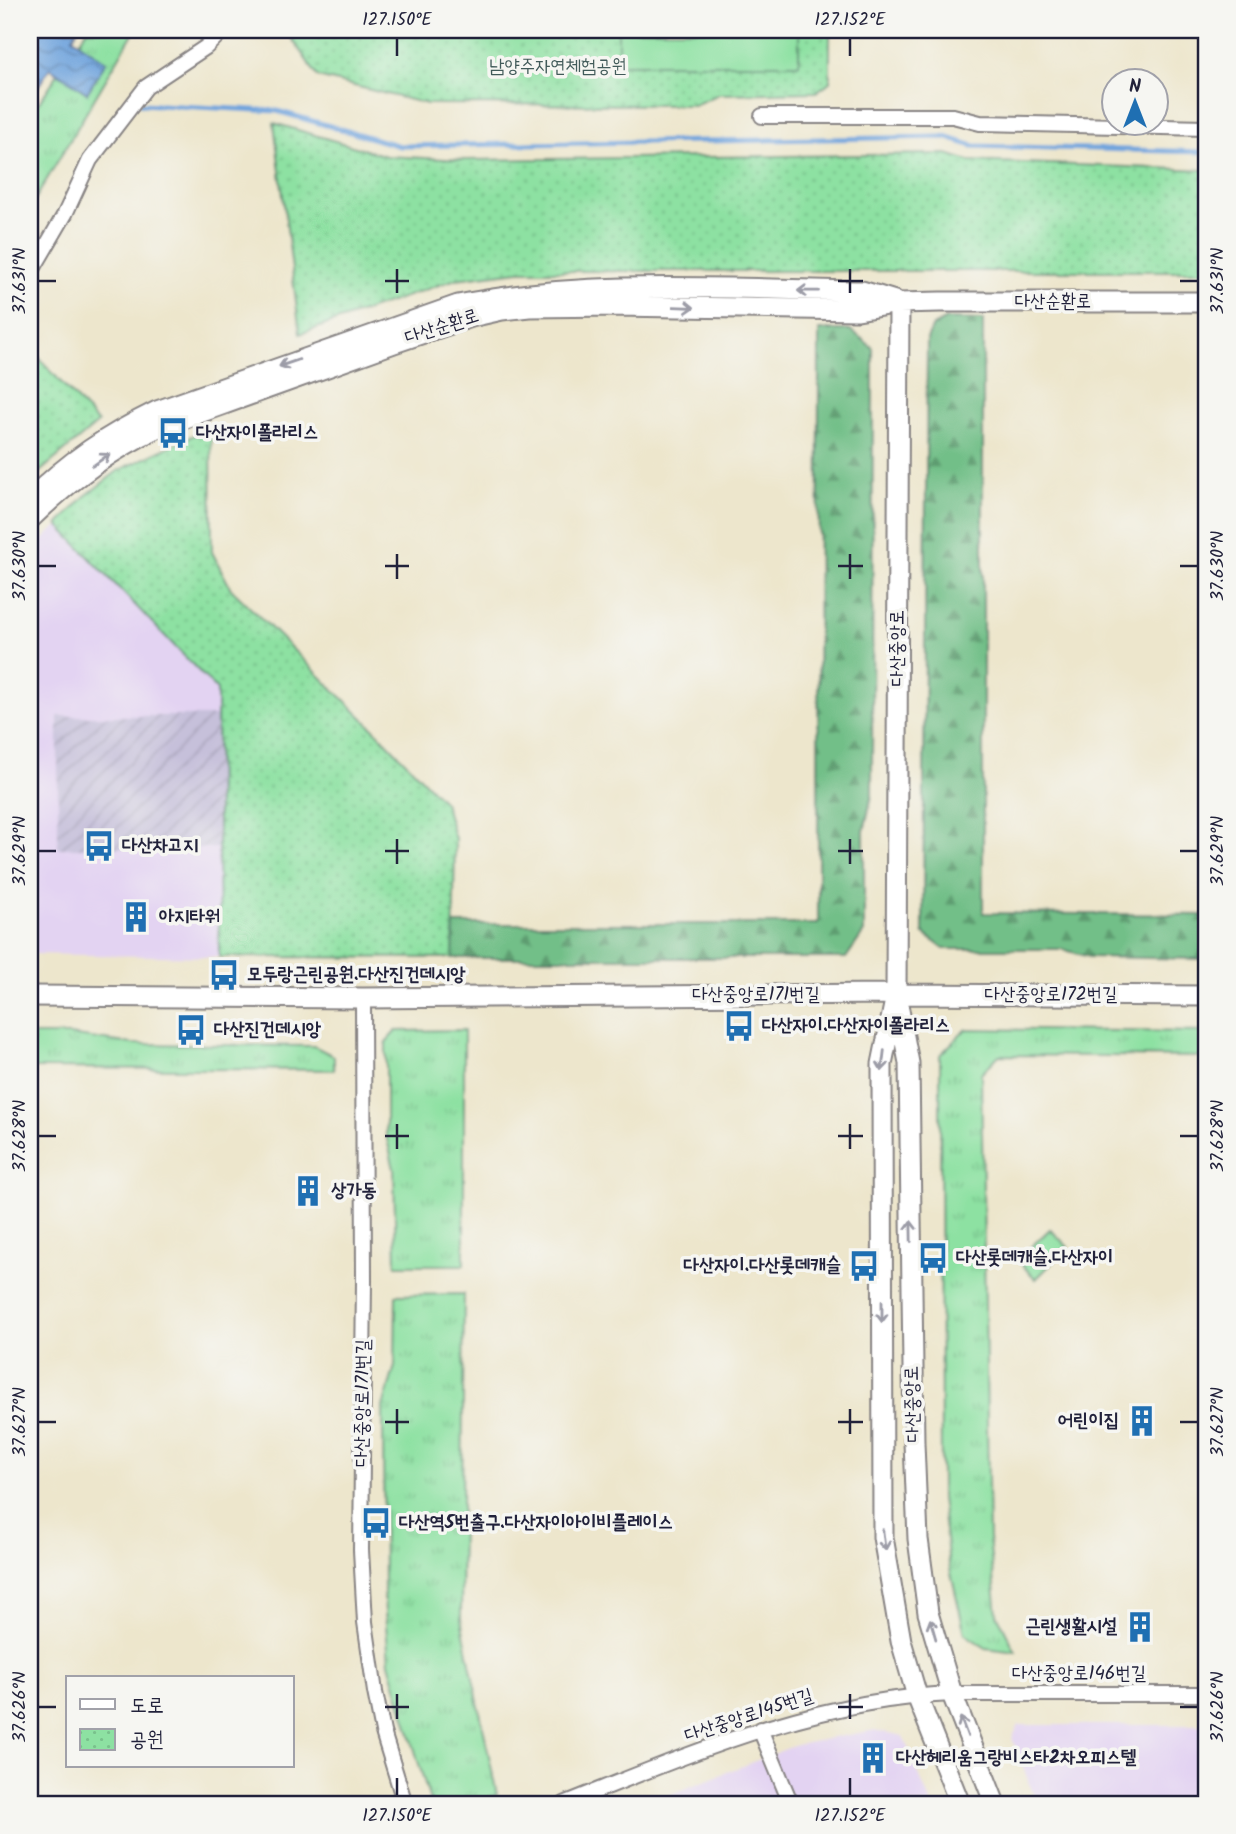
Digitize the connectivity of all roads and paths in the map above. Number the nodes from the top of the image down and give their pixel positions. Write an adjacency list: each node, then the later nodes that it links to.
1 (223, 30): 4 (street)
2 (762, 116): 3 (street)
3 (1206, 128)
4 (30, 274)
5 (1206, 302): 6 (street, 다산순환로)
6 (899, 303): 7 (street, 다산순환로, one-way to 7); 8 (street, 다산순환로, one-way to 6); 9 (street, 다산중앙로)
7 (30, 500)
8 (30, 519)
9 (896, 994): 11 (street, 다산중앙로172번길); 12 (street, 다산중앙로171번길); 14 (street, 다산중앙로, one-way to 9); 15 (street, 다산중앙로, one-way to 15)
10 (30, 996): 12 (street, 다산중앙로171번길)
11 (1206, 996)
12 (363, 998): 17 (street, 다산중앙로171번길)
13 (1206, 1694): 14 (street, 다산중앙로146번길)
14 (952, 1695): 15 (street, 다산중앙로145번길); 21 (street, 다산중앙로, one-way to 14)
15 (917, 1696): 16 (street, 다산중앙로145번길); 20 (street, 다산중앙로)
16 (760, 1729): 18 (street, 다산중앙로145번길); 19 (street)
17 (405, 1804)
18 (564, 1804)
19 (791, 1804)
20 (960, 1804)
21 (995, 1804)

